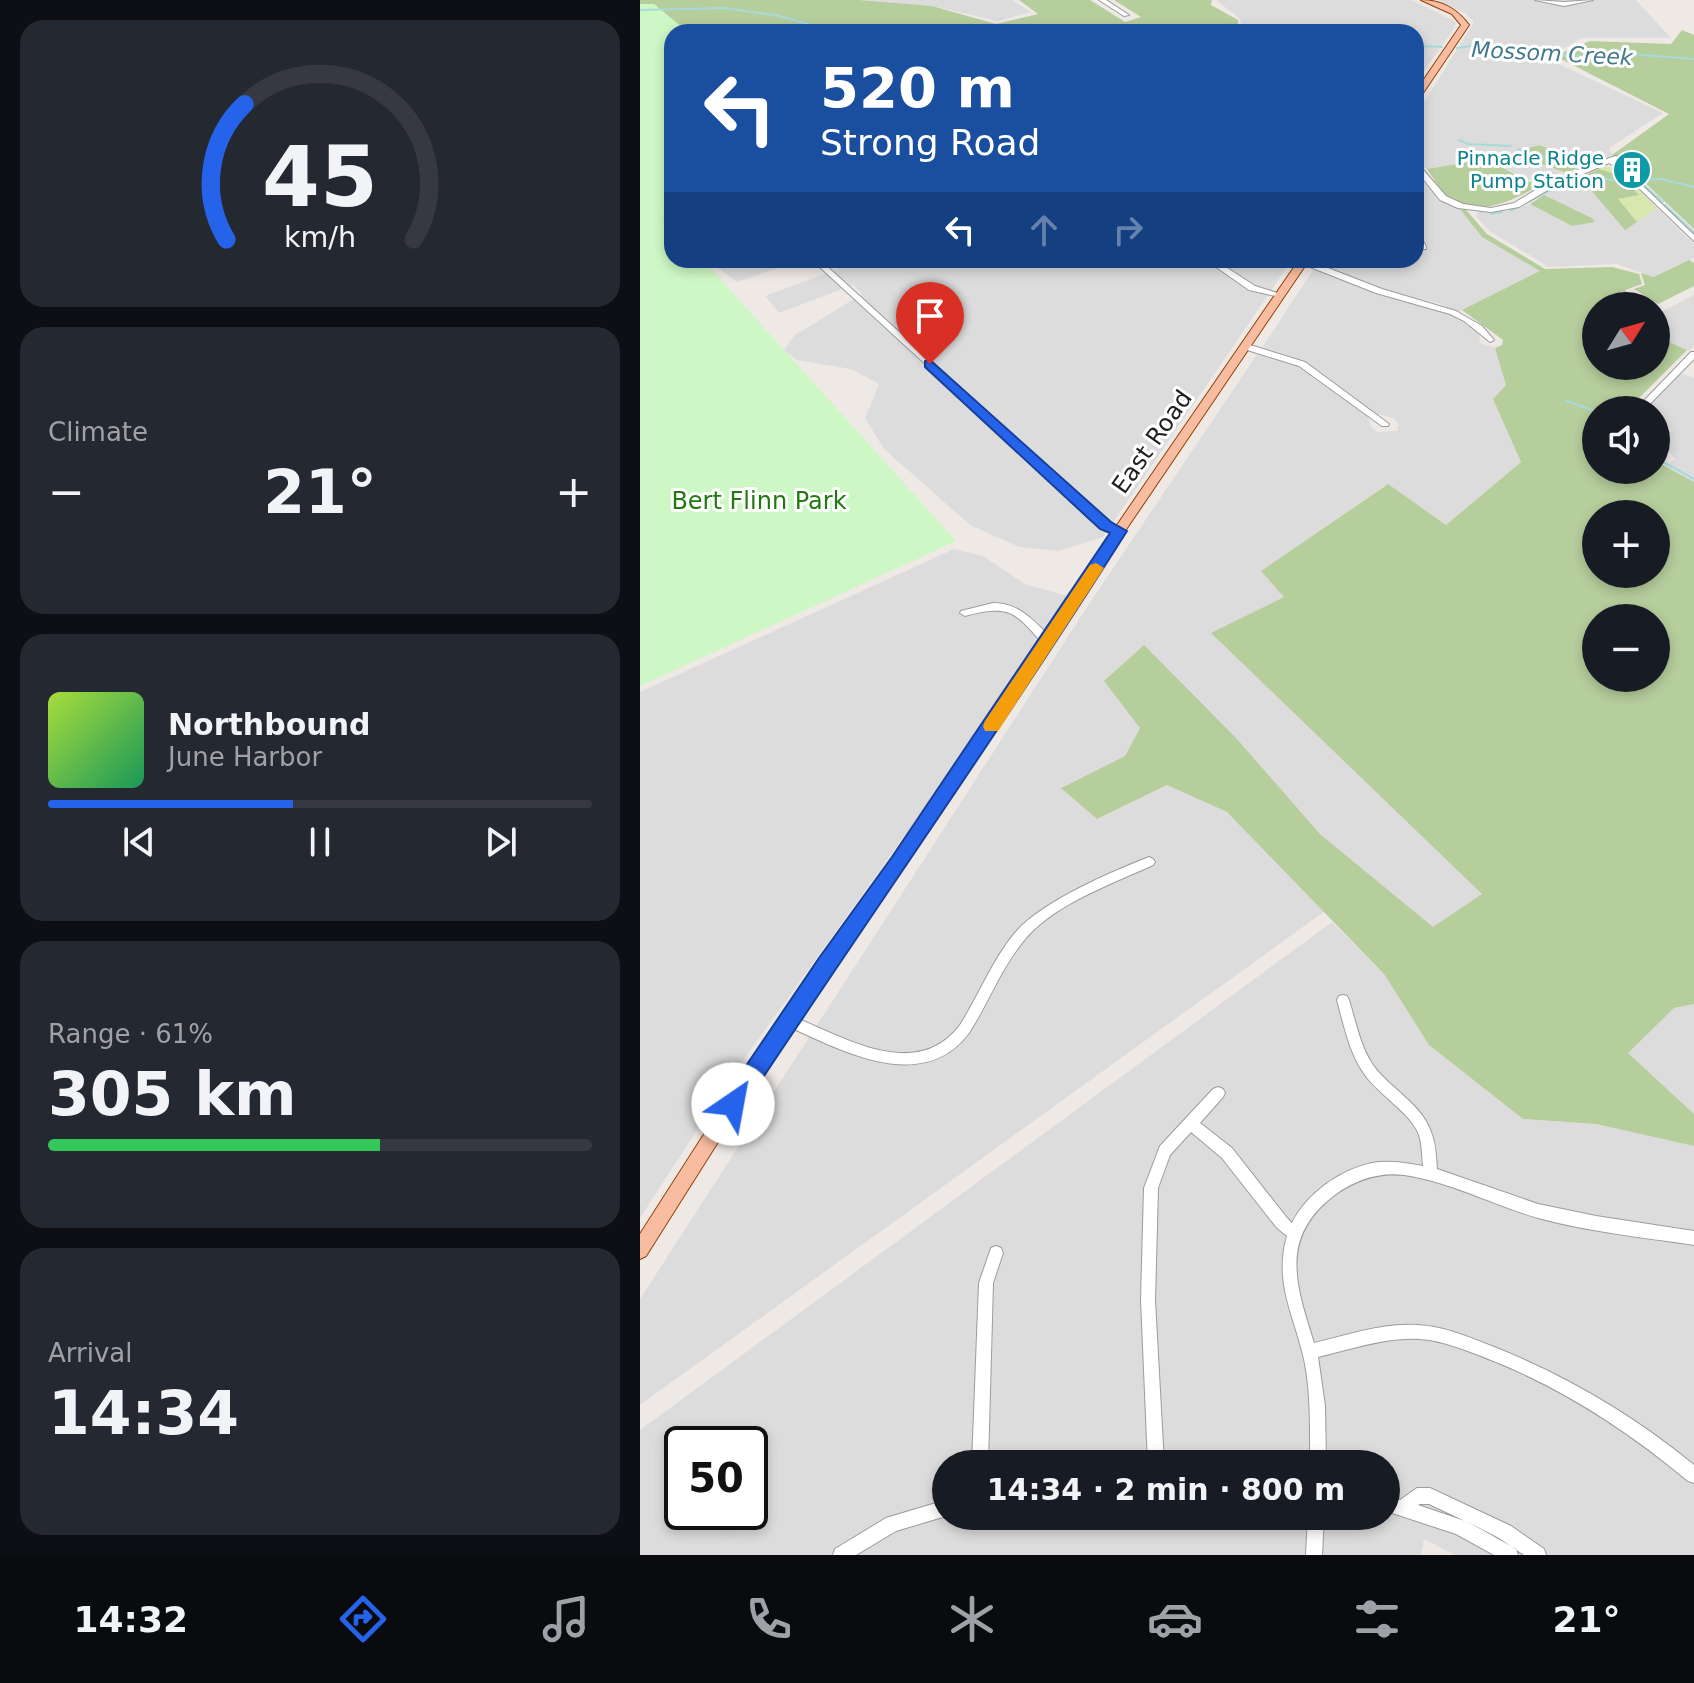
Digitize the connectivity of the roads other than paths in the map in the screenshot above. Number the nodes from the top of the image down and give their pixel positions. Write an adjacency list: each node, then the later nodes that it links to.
1 (1102, 0): 5 (street)
2 (1425, 0): 6 (main road)
3 (1538, 0): 4 (street)
4 (1590, 0)
5 (1126, 15)
6 (1424, 85)
7 (1424, 175): 8 (street)
8 (1694, 239)
9 (825, 268): 19 (street)
10 (1222, 268): 13 (street)
11 (1299, 268): 13 (main road, East Road)
12 (1322, 268): 14 (street)
13 (1280, 295): 15 (main road, East Road)
14 (1490, 340)
15 (1247, 347): 18 (street); 19 (main road, East Road)
16 (1694, 354): 17 (street)
17 (1653, 396)
18 (1385, 424)
19 (1119, 531): 21 (main road, East Road)
20 (965, 613): 21 (street)
21 (1048, 642): 24 (main road, East Road)
22 (1149, 862): 24 (street)
23 (1343, 1000): 27 (street)
24 (789, 1021): 30 (main road, East Road)
25 (1218, 1093): 26 (street)
26 (1190, 1123): 28 (street); 34 (street)
27 (1430, 1171): 28 (street); 29 (street)
28 (1293, 1232): 32 (street)
29 (1694, 1238)
30 (640, 1250)
31 (996, 1253): 33 (street)
32 (1310, 1351): 35 (street); 36 (street)
33 (980, 1450)
34 (1155, 1450)
35 (1318, 1450)
36 (1694, 1475)
37 (1400, 1506): 38 (street)
38 (1404, 1507): 43 (street); 44 (street)
39 (932, 1512): 41 (street)
40 (1315, 1530): 42 (street)
41 (841, 1555)
42 (1314, 1555)
43 (1510, 1555)
44 (1538, 1555)

